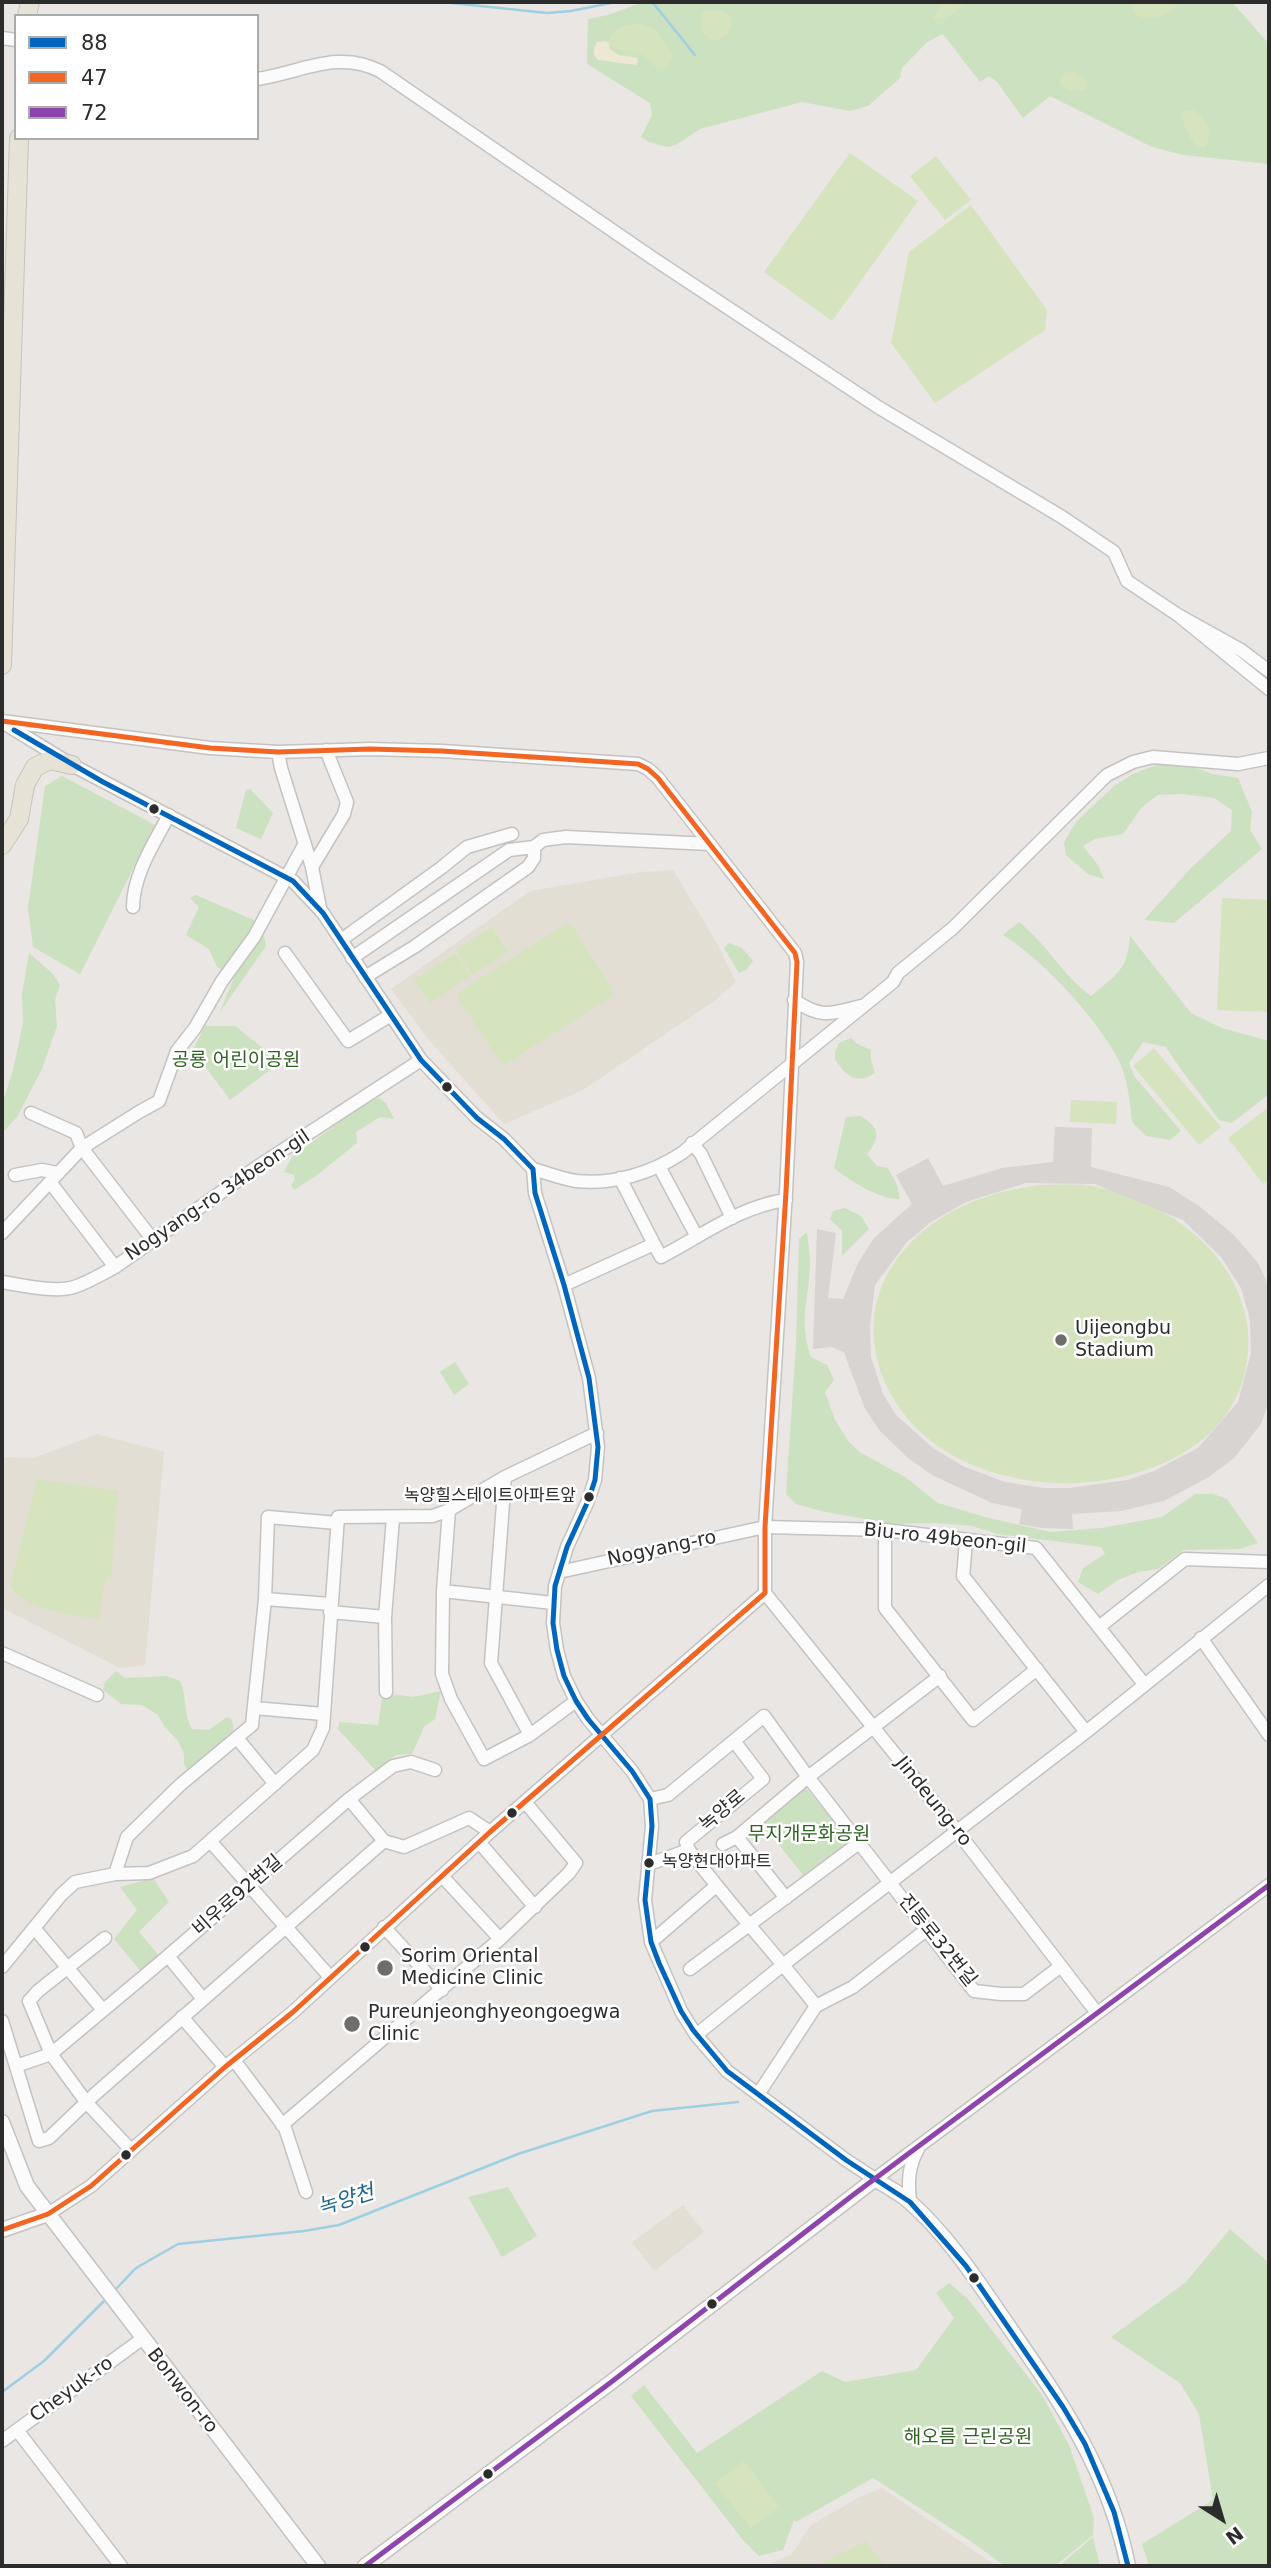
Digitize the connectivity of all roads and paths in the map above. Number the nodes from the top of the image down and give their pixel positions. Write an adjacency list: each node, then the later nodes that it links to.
1 (259, 79): 3 (street)
2 (19, 140): 4 (main road)
3 (1178, 615): 5 (street); 6 (street)
4 (2, 665)
5 (1269, 671)
6 (1269, 688)
7 (2, 721): 9 (street); 11 (street)
8 (326, 750): 9 (street); 14 (street); 18 (street)
9 (278, 752): 16 (street)
10 (1269, 758): 27 (street)
11 (72, 765): 12 (street); 15 (main road)
12 (169, 815): 19 (street); 20 (street)
13 (512, 834): 22 (street)
14 (710, 844): 17 (street); 26 (street)
15 (2, 845)
16 (304, 845): 18 (street); 19 (street)
17 (534, 847): 24 (street); 25 (street)
18 (312, 867): 21 (street)
19 (288, 877): 21 (street); 33 (street)
20 (133, 907)
21 (320, 909): 22 (street)
22 (341, 940): 24 (street)
23 (285, 953): 28 (street)
24 (352, 958): 25 (street)
25 (365, 976): 28 (street)
26 (794, 1000): 27 (street); 30 (street)
27 (868, 1003): 30 (street)
28 (391, 1015): 29 (street)
29 (421, 1060): 35 (street); 43 (street, Nogyang-ro 34beon-gil)
30 (792, 1062): 32 (street); 39 (street)
31 (31, 1113): 33 (street)
32 (692, 1143): 34 (street); 40 (street)
33 (82, 1149): 37 (street); 43 (street)
34 (660, 1167): 38 (street); 42 (street)
35 (533, 1170): 38 (street); 47 (street)
36 (15, 1175): 37 (street)
37 (54, 1178): 41 (street); 45 (street)
38 (620, 1178): 44 (street)
39 (786, 1200): 40 (street); 53 (street)
40 (732, 1218): 42 (street)
41 (2, 1233)
42 (697, 1237): 44 (street)
43 (153, 1240): 45 (street, Nogyang-ro 34beon-gil)
44 (654, 1244): 47 (street)
45 (115, 1267): 46 (street, Nogyang-ro 34beon-gil)
46 (2, 1282)
47 (564, 1285): 48 (street)
48 (597, 1433): 49 (street); 57 (street)
49 (505, 1476): 50 (street); 61 (street)
50 (449, 1510): 51 (street); 59 (street)
51 (393, 1518): 52 (street); 65 (street)
52 (337, 1523): 62 (street); 64 (street)
53 (765, 1527): 54 (street, Biu-ro 49beon-gil); 57 (street, Nogyang-ro); 60 (street)
54 (885, 1531): 55 (street, Biu-ro 49beon-gil); 70 (street)
55 (966, 1541): 66 (street, Biu-ro 49beon-gil); 69 (street)
56 (1269, 1562): 66 (street)
57 (559, 1572): 63 (street)
58 (1269, 1586): 67 (street)
59 (443, 1591): 61 (street); 79 (street)
60 (765, 1593): 77 (street, Jindeung-ro); 80 (street)
61 (496, 1595): 63 (street); 79 (street)
62 (265, 1600): 64 (street); 75 (street)
63 (553, 1603): 74 (street)
64 (330, 1608): 65 (street); 76 (street)
65 (386, 1617): 72 (street)
66 (1099, 1627): 71 (street, Biu-ro 49beon-gil)
67 (1201, 1638): 71 (street); 81 (street)
68 (2, 1653): 73 (street)
69 (1037, 1669): 70 (street); 78 (street)
70 (940, 1676): 77 (street)
71 (1144, 1684): 78 (street)
72 (387, 1692)
73 (97, 1695)
74 (576, 1701): 79 (street); 80 (street)
75 (254, 1708): 76 (street); 82 (street)
76 (323, 1714): 86 (street)
77 (873, 1729): 85 (street); 90 (street, Jindeung-ro)
78 (1086, 1732): 90 (street)
79 (530, 1735)
80 (603, 1735): 88 (street); 89 (street)
81 (1269, 1735)
82 (237, 1738): 86 (street); 100 (street)
83 (734, 1741): 85 (street, 진등로32번길); 88 (street); 98 (street, 녹양로)
84 (435, 1770): 87 (street, 비우로92번길)
85 (808, 1777): 92 (street); 96 (street, 진등로32번길)
86 (275, 1784): 94 (street)
87 (349, 1799): 93 (street); 104 (street, 비우로92번길)
88 (649, 1799): 99 (street)
89 (525, 1802): 91 (street); 107 (street)
90 (957, 1831): 102 (street); 119 (street, Jindeung-ro)
91 (490, 1832): 93 (street); 95 (street)
92 (737, 1837): 97 (street); 106 (street)
93 (384, 1840): 109 (street)
94 (210, 1841): 100 (street); 104 (street)
95 (479, 1842): 101 (street); 107 (street)
96 (859, 1843): 102 (street, 진등로32번길); 106 (street)
97 (723, 1844)
98 (689, 1850): 99 (street, 녹양로); 105 (street)
99 (649, 1864): 115 (street)
100 (115, 1874): 111 (street)
101 (442, 1876): 110 (street); 114 (street)
102 (890, 1882): 112 (street, 진등로32번길); 117 (street)
103 (1269, 1885): 127 (street)
104 (249, 1886): 109 (street); 116 (street, 비우로92번길)
105 (716, 1886): 108 (street); 115 (street)
106 (786, 1898): 108 (street)
107 (535, 1907): 114 (street)
108 (750, 1925): 117 (street); 121 (street)
109 (284, 1927): 122 (street); 124 (street)
110 (384, 1927): 122 (street); 123 (street)
111 (35, 1928): 118 (street); 120 (street)
112 (926, 1930): 119 (street, 진등로32번길); 125 (street)
113 (105, 1938): 118 (street)
114 (500, 1939): 123 (street)
115 (650, 1942): 130 (street)
116 (168, 1956): 124 (street); 126 (street, 비우로92번길)
117 (784, 1964): 125 (street); 130 (street)
118 (68, 1966): 126 (street); 131 (street)
119 (1061, 1966): 127 (street, Jindeung-ro)
120 (2, 1967)
121 (690, 1969)
122 (330, 1977): 132 (street)
123 (442, 1990): 137 (street)
124 (204, 1999): 128 (street)
125 (816, 2006): 134 (street)
126 (103, 2010): 131 (street, 비우로92번길)
127 (1097, 2013): 138 (street)
128 (182, 2017): 132 (street); 135 (street)
129 (2, 2021): 133 (street)
130 (696, 2035): 134 (street)
131 (51, 2054): 133 (street); 135 (street)
132 (229, 2064): 137 (street); 139 (street)
133 (16, 2066): 135 (street)
134 (759, 2093): 140 (street)
135 (87, 2103): 139 (street)
136 (2, 2122): 143 (street, Bonwon-ro)
137 (281, 2123): 141 (street)
138 (920, 2145): 140 (street); 142 (street)
139 (130, 2149): 143 (street)
140 (875, 2179): 142 (street); 150 (street)
141 (306, 2192)
142 (911, 2202): 151 (street)
143 (48, 2214): 144 (street); 145 (street, Bonwon-ro)
144 (2, 2230)
145 (142, 2339): 146 (street, Cheyuk-ro); 149 (street, Bonwon-ro)
146 (17, 2430): 147 (street, Cheyuk-ro); 148 (street)
147 (2, 2441)
148 (121, 2566)
149 (318, 2566)
150 (365, 2566)
151 (1128, 2566)

